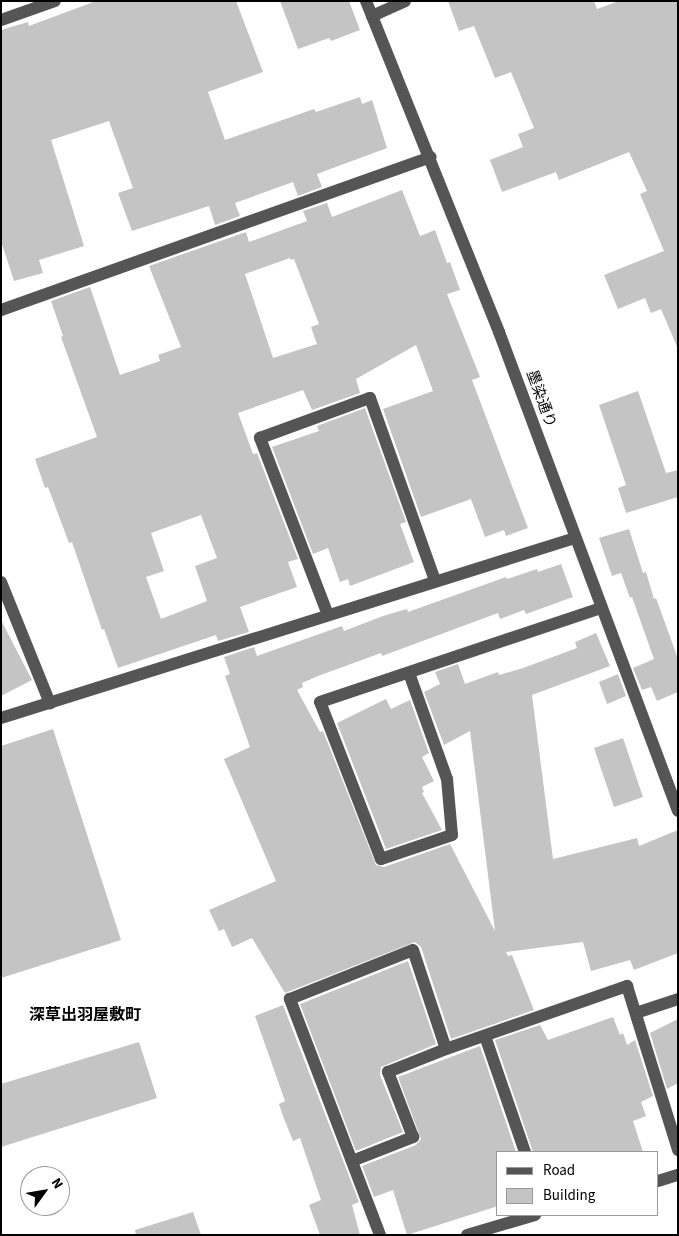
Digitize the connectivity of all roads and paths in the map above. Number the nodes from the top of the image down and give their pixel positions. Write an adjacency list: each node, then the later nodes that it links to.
1 (55, 1): 5 (street)
2 (366, 1): 4 (street, 墨染通り)
3 (405, 1): 4 (street)
4 (372, 16): 6 (street, 墨染通り)
5 (1, 20)
6 (430, 157): 7 (street); 8 (street, 墨染通り)
7 (1, 310)
8 (575, 538): 9 (street); 11 (street, 墨染通り)
9 (435, 581): 12 (street); 12 (street)
10 (1, 582): 14 (street)
11 (601, 608): 13 (street); 16 (street, 墨染通り)
12 (328, 615): 14 (street)
13 (409, 673): 13 (street)
14 (50, 703): 15 (street)
15 (1, 718)
16 (678, 810)
17 (678, 999): 18 (street)
18 (636, 1013): 19 (street); 21 (street)
19 (486, 1036): 20 (street); 22 (street)
20 (446, 1049): 23 (street); 23 (street)
21 (678, 1150)
22 (525, 1151)
23 (352, 1161): 27 (street)
24 (678, 1175): 25 (street)
25 (659, 1180)
26 (531, 1216): 28 (street)
27 (380, 1235)
28 (467, 1235)

